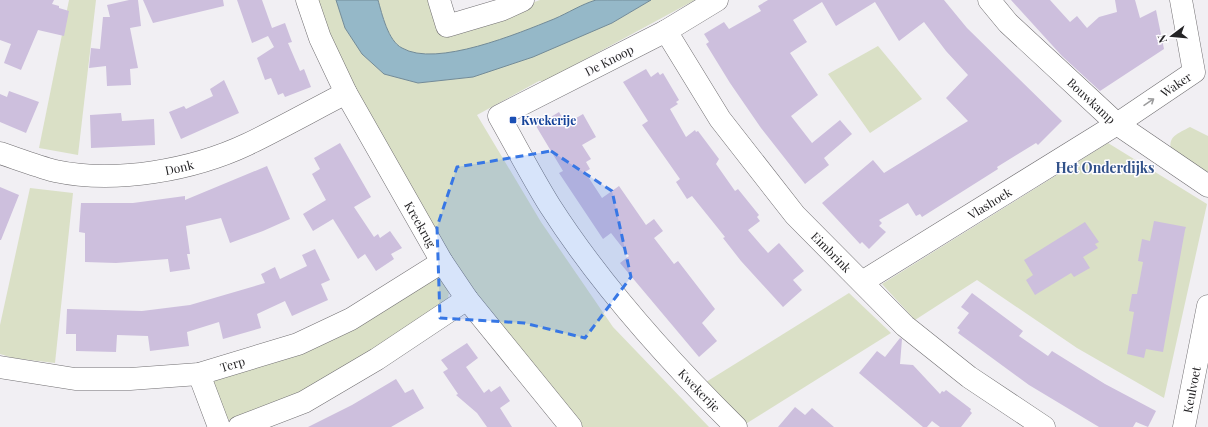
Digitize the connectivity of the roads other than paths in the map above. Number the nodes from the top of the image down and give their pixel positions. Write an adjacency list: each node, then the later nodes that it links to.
1 (307, 0): 8 (street, Kreekrug)
2 (439, 0): 3 (street)
3 (524, 0)
4 (717, 0): 7 (street, De Knoop)
5 (989, 0): 10 (street, Bouwkamp)
6 (1181, 0): 10 (street, Waker, one-way to 6)
7 (666, 31): 9 (street, De Knoop); 14 (street, Eimbrink)
8 (346, 93): 11 (street, Donk); 13 (street, Kreekrug)
9 (499, 116): 22 (street, Kwekerije)
10 (1117, 124): 12 (street, Bouwkamp); 14 (street, Vlashoek)
11 (0, 153)
12 (1208, 186)
13 (442, 262): 15 (street, Kreekrug); 18 (street, Terp)
14 (862, 282): 23 (street, Eimbrink)
15 (467, 299): 20 (street); 21 (street, Kreekrug)
16 (1208, 306): 24 (street, Keulvoet)
17 (0, 366): 18 (street, Terp)
18 (199, 374): 19 (street)
19 (219, 427)
20 (239, 427)
21 (571, 427)
22 (736, 427)
23 (1044, 427)
24 (1184, 427)

